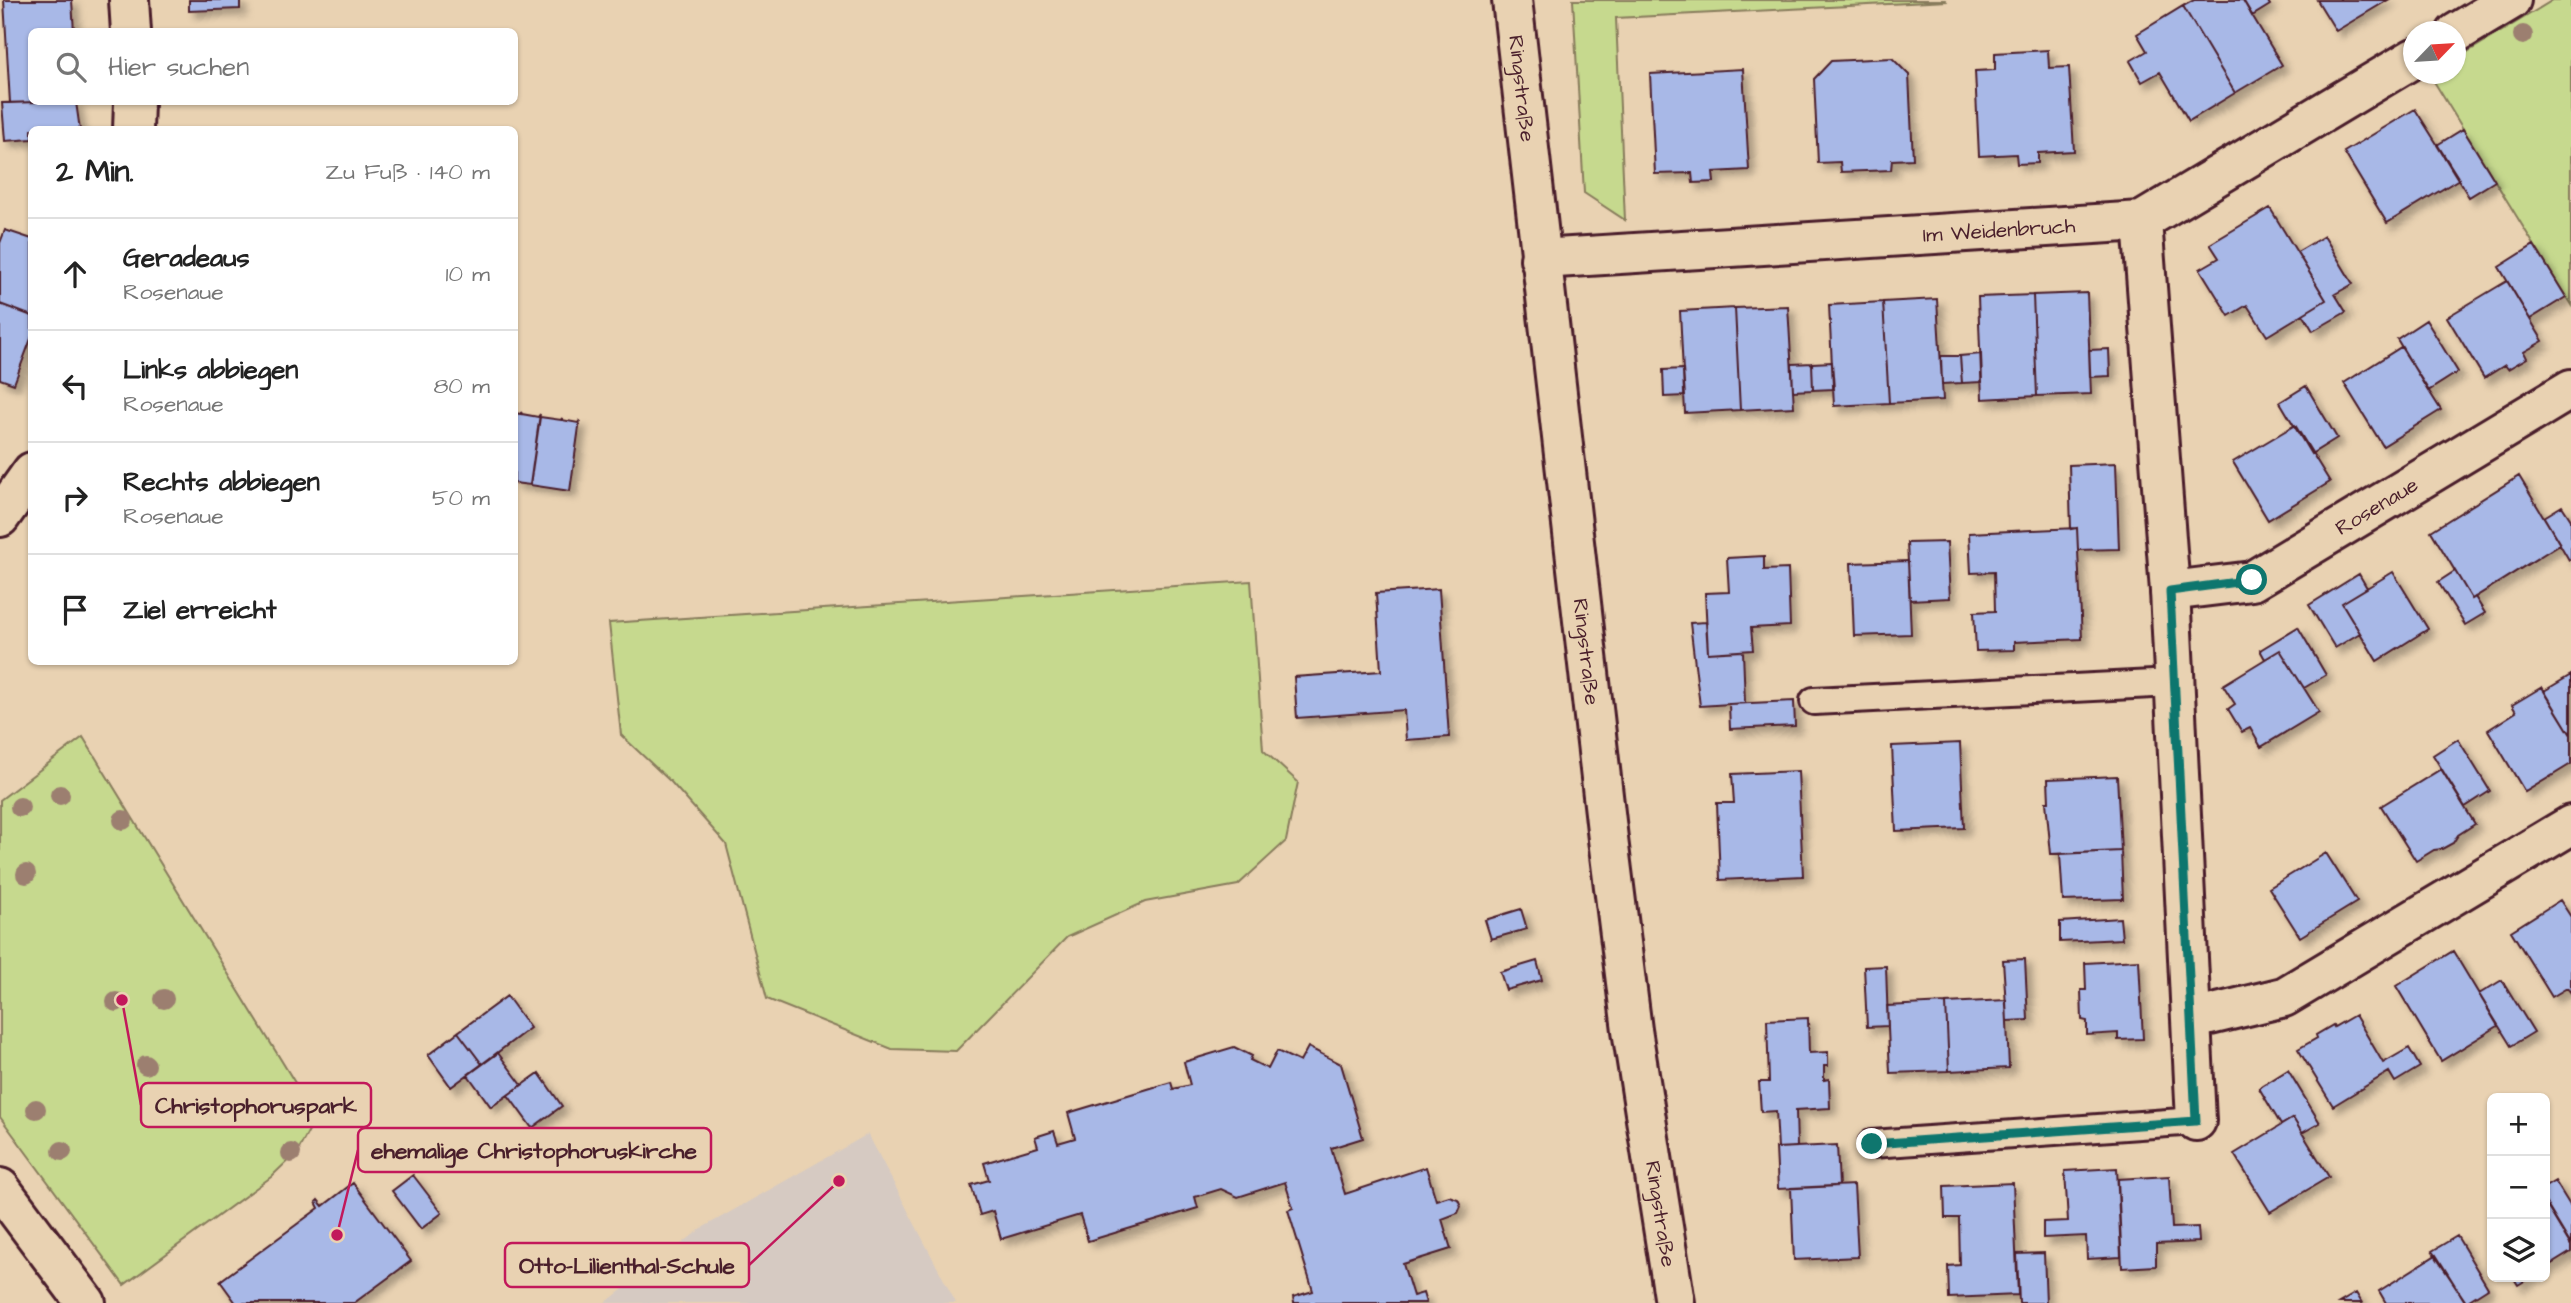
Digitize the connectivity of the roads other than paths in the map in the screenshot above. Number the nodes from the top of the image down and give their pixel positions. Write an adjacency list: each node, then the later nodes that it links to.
1 (129, 0): 5 (street)
2 (1512, 0): 10 (street, Ringstraße)
3 (2511, 0): 4 (street)
4 (2466, 27)
5 (131, 28)
6 (2403, 64): 9 (street, Im Weidenbruch)
7 (134, 105): 8 (street)
8 (133, 126)
9 (2141, 222): 10 (street, Im Weidenbruch); 14 (street)
10 (1540, 259): 23 (street, Ringstraße)
11 (2571, 389): 14 (street, Rosenaue)
12 (28, 478): 13 (street)
13 (0, 517)
14 (2170, 591): 15 (street)
15 (2173, 683): 16 (lane); 18 (street)
16 (1814, 701)
17 (2571, 825): 18 (street)
18 (2193, 1019): 19 (street)
19 (2196, 1121): 20 (lane)
20 (1872, 1144)
21 (0, 1188): 22 (street)
22 (86, 1303)
23 (1675, 1303)

